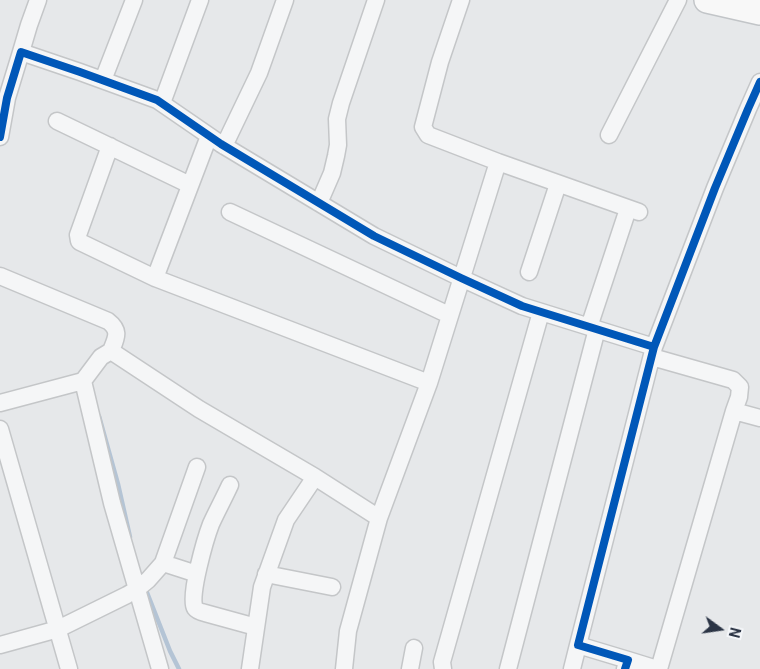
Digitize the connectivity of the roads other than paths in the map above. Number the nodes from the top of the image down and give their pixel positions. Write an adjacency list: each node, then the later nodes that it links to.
1 (38, 0): 10 (street)
2 (134, 0): 11 (street)
3 (200, 0): 13 (street)
4 (285, 0): 19 (street)
5 (376, 0): 23 (street)
6 (461, 0): 20 (street)
7 (678, 0): 15 (street)
8 (707, 0): 9 (main road)
9 (760, 12)
10 (21, 52): 11 (street); 17 (street)
11 (103, 80): 13 (street)
12 (760, 82): 33 (street)
13 (162, 103): 16 (street)
14 (57, 121): 18 (street)
15 (609, 135)
16 (209, 136): 19 (street); 22 (street)
17 (0, 138)
18 (110, 146): 22 (street); 27 (street)
19 (224, 146): 23 (street)
20 (498, 162): 21 (street); 28 (street)
21 (558, 184): 25 (street); 31 (street)
22 (190, 185): 27 (street)
23 (319, 203): 28 (street)
24 (230, 212): 30 (street)
25 (529, 272)
26 (0, 276): 32 (street)
27 (155, 278): 35 (street)
28 (461, 278): 29 (street); 30 (street)
29 (541, 312): 31 (street); 60 (street)
30 (450, 315): 35 (street)
31 (593, 328): 33 (street); 61 (street)
32 (111, 351): 34 (street); 41 (street)
33 (653, 352): 37 (street); 51 (street)
34 (83, 381): 36 (street); 48 (street)
35 (429, 383): 43 (street)
36 (0, 403)
37 (734, 411): 38 (street); 63 (street)
38 (760, 418)
39 (0, 429): 50 (street)
40 (197, 467): 44 (street)
41 (315, 477): 43 (street); 46 (street)
42 (230, 485): 45 (street)
43 (379, 518): 58 (street)
44 (163, 564): 45 (street); 48 (street)
45 (197, 574): 49 (street)
46 (266, 574): 47 (street); 49 (street)
47 (332, 587)
48 (136, 589): 50 (street); 56 (street)
49 (256, 627): 57 (street)
50 (58, 630): 52 (street); 55 (street)
51 (578, 645): 54 (street); 62 (street)
52 (0, 646)
53 (414, 648): 59 (street)
54 (626, 665): 63 (street)
55 (69, 669)
56 (160, 669)
57 (250, 669)
58 (344, 669)
59 (410, 669)
60 (442, 669)
61 (508, 669)
62 (572, 669)
63 (658, 669)

